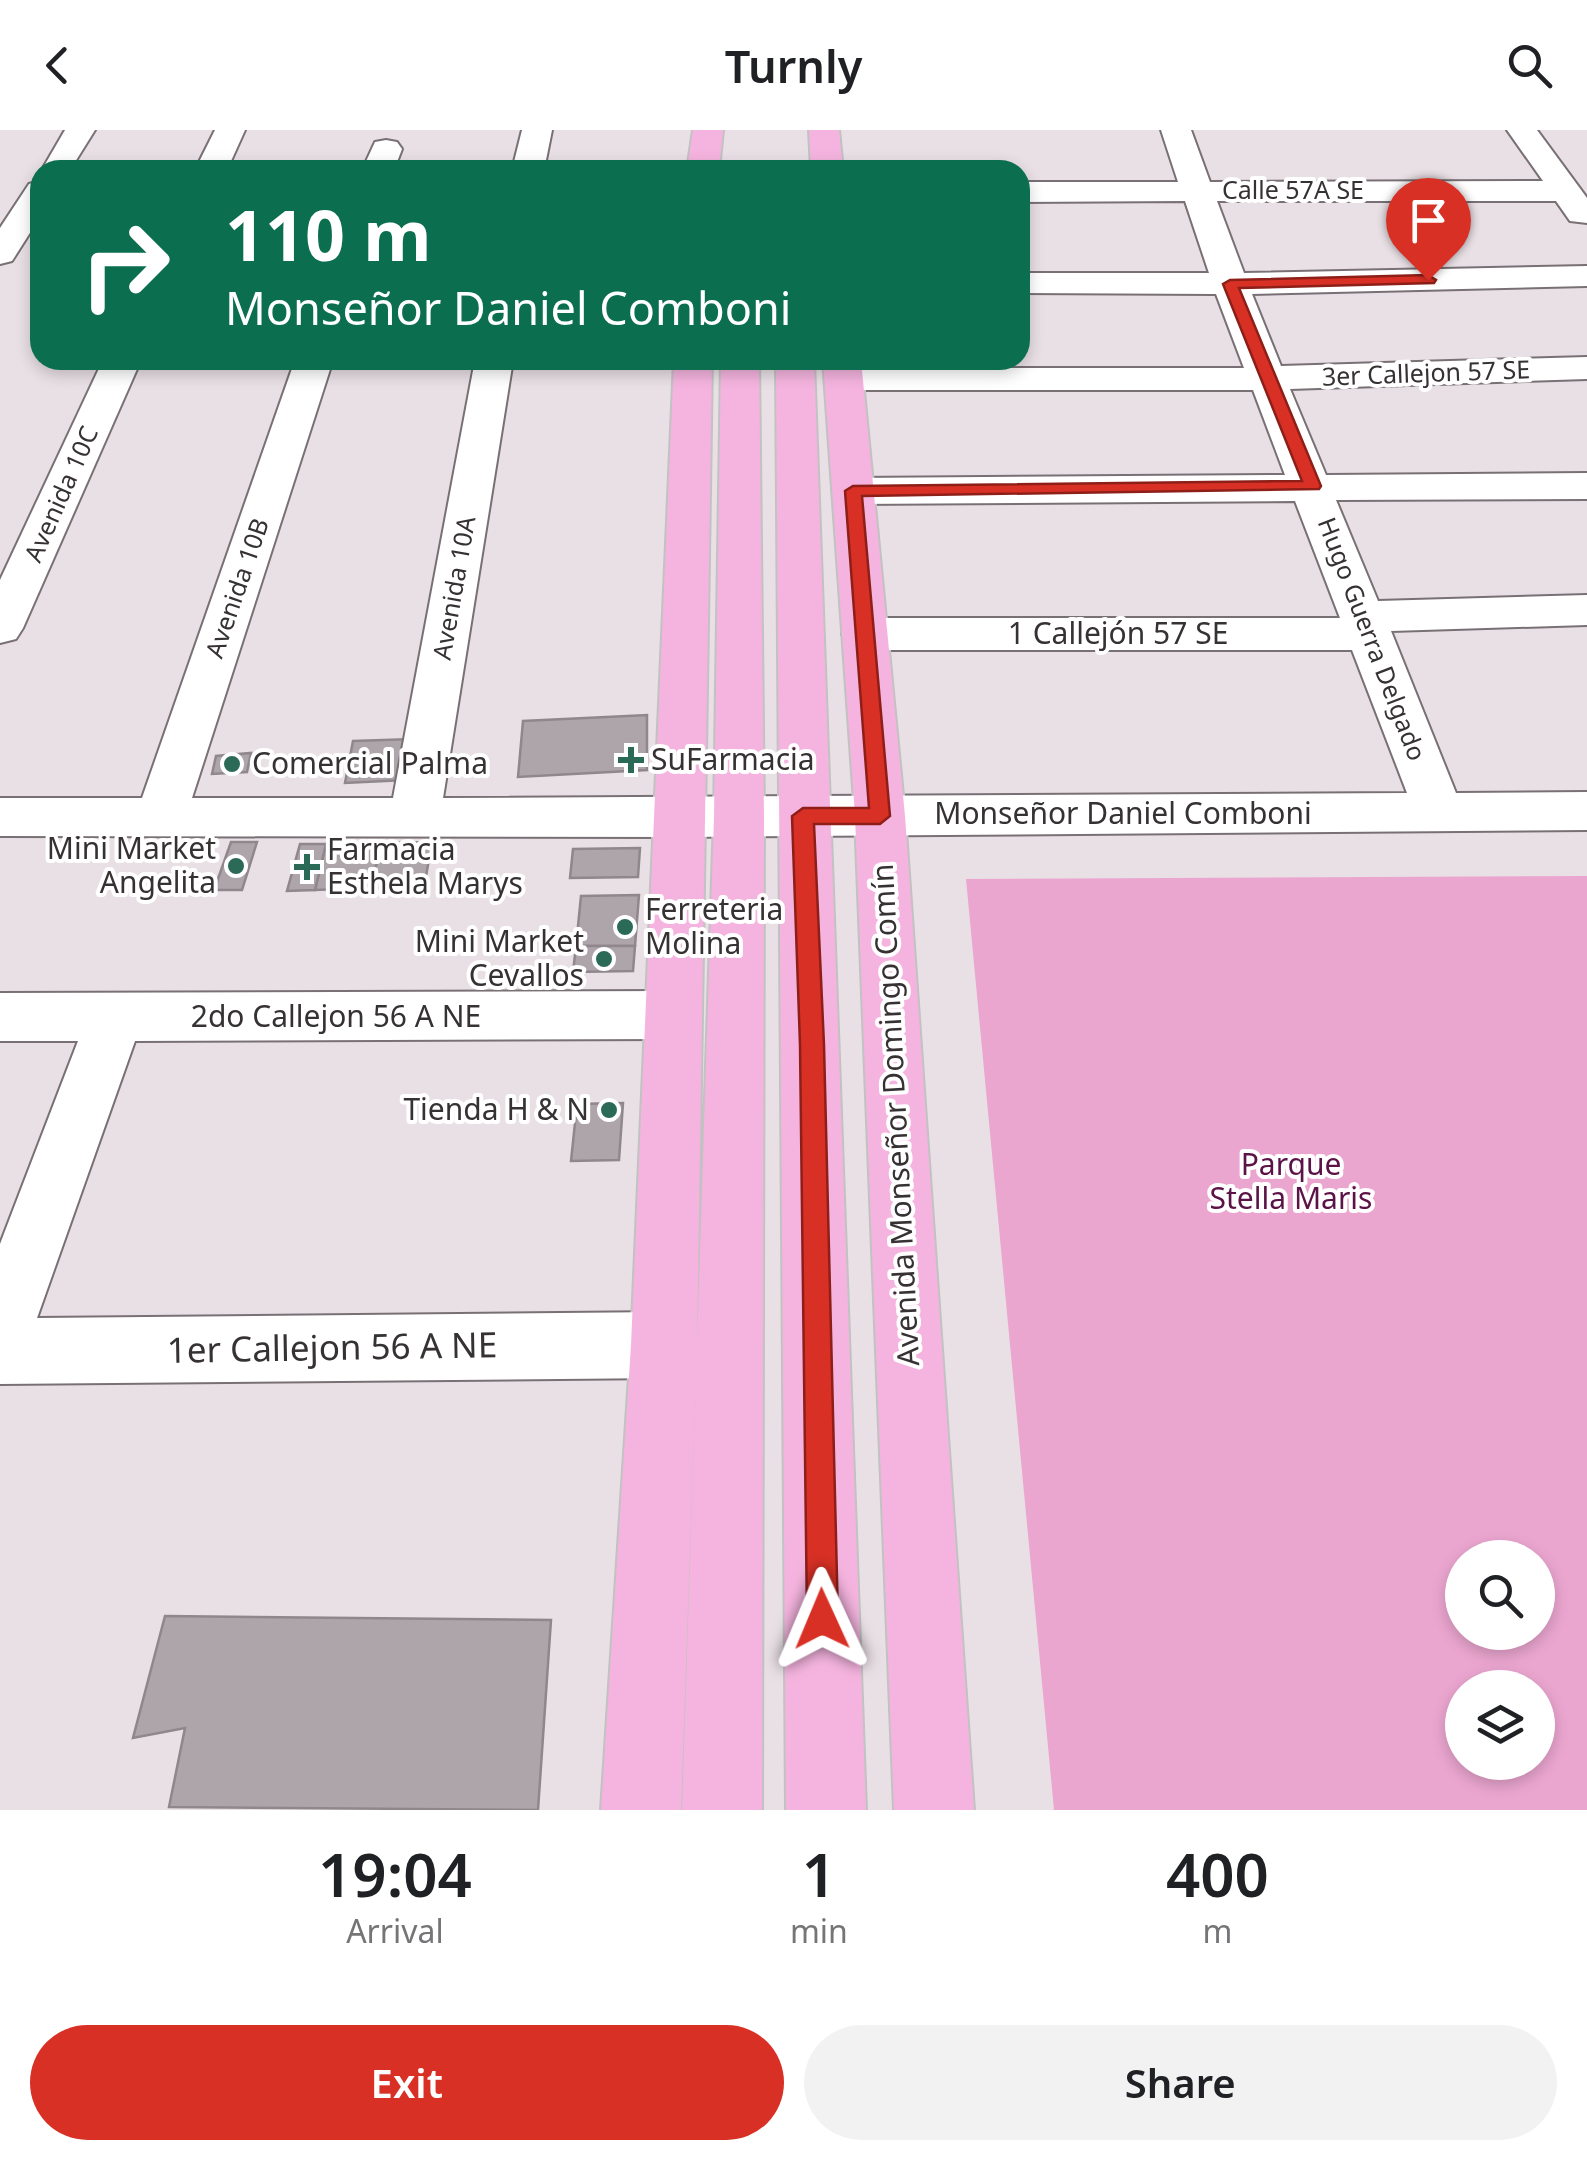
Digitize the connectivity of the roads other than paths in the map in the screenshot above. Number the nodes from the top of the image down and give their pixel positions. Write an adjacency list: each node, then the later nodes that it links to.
1 (80, 130): 8 (street)
2 (230, 130): 9 (street)
3 (537, 130): 10 (street)
4 (708, 130): 11 (main road)
5 (824, 130): 12 (main road)
6 (1176, 130): 13 (street, Hugo Guerra Delgado)
7 (1522, 130): 14 (street)
8 (60, 160)
9 (215, 160)
10 (530, 160)
11 (704, 160)
12 (826, 160)
13 (1200, 190): 14 (street, Calle 57A SE); 15 (street, Calle 57A SE); 21 (street, Hugo Guerra Delgado)
14 (1565, 190): 17 (street)
15 (1030, 192)
16 (20, 220): 18 (street)
17 (1587, 221)
18 (0, 254)
19 (1587, 276): 21 (street)
20 (1030, 283): 21 (street)
21 (1230, 284): 30 (street, Hugo Guerra Delgado)
22 (1587, 368): 30 (street, 3er Callejon 57 SE)
23 (117, 370): 36 (street, Avenida 10C)
24 (311, 370): 40 (street, Avenida 10B)
25 (492, 370): 43 (street, Avenida 10A)
26 (694, 370): 44 (main road)
27 (740, 370): 44 (main road)
28 (794, 370): 44 (main road)
29 (843, 370): 30 (street, 3er Callejon 57 SE); 33 (main road, Avenida Monseñor Domingo Comín)
30 (1269, 378): 31 (street, Hugo Guerra Delgado)
31 (1313, 486): 32 (street); 33 (street); 35 (street, Hugo Guerra Delgado)
32 (1587, 486)
33 (853, 491): 37 (main road, Avenida Monseñor Domingo Comín)
34 (1587, 610): 35 (street, 1 Callejón 57 SE)
35 (1367, 625): 37 (street, 1 Callejón 57 SE); 39 (street, Hugo Guerra Delgado)
36 (0, 628)
37 (865, 634): 41 (main road, Avenida Monseñor Domingo Comín)
38 (1587, 811): 39 (street, Monseñor Daniel Comboni)
39 (1439, 812): 41 (street, Monseñor Daniel Comboni)
40 (161, 816): 42 (street, Monseñor Daniel Comboni); 43 (street, Monseñor Daniel Comboni)
41 (880, 816): 44 (street, Monseñor Daniel Comboni); 54 (main road, Avenida Monseñor Domingo Comín)
42 (0, 817)
43 (415, 817): 44 (street, Monseñor Daniel Comboni)
44 (741, 817): 45 (main road); 52 (main road); 53 (main road)
45 (672, 1014): 47 (street, 2do Callejon 56 A NE); 49 (main road)
46 (0, 1017): 47 (street, 2do Callejon 56 A NE)
47 (115, 1018): 48 (street)
48 (0, 1329)
49 (664, 1345): 50 (street, 1er Callejon 56 A NE); 51 (main road)
50 (0, 1351)
51 (641, 1810)
52 (722, 1810)
53 (826, 1810)
54 (934, 1810)

